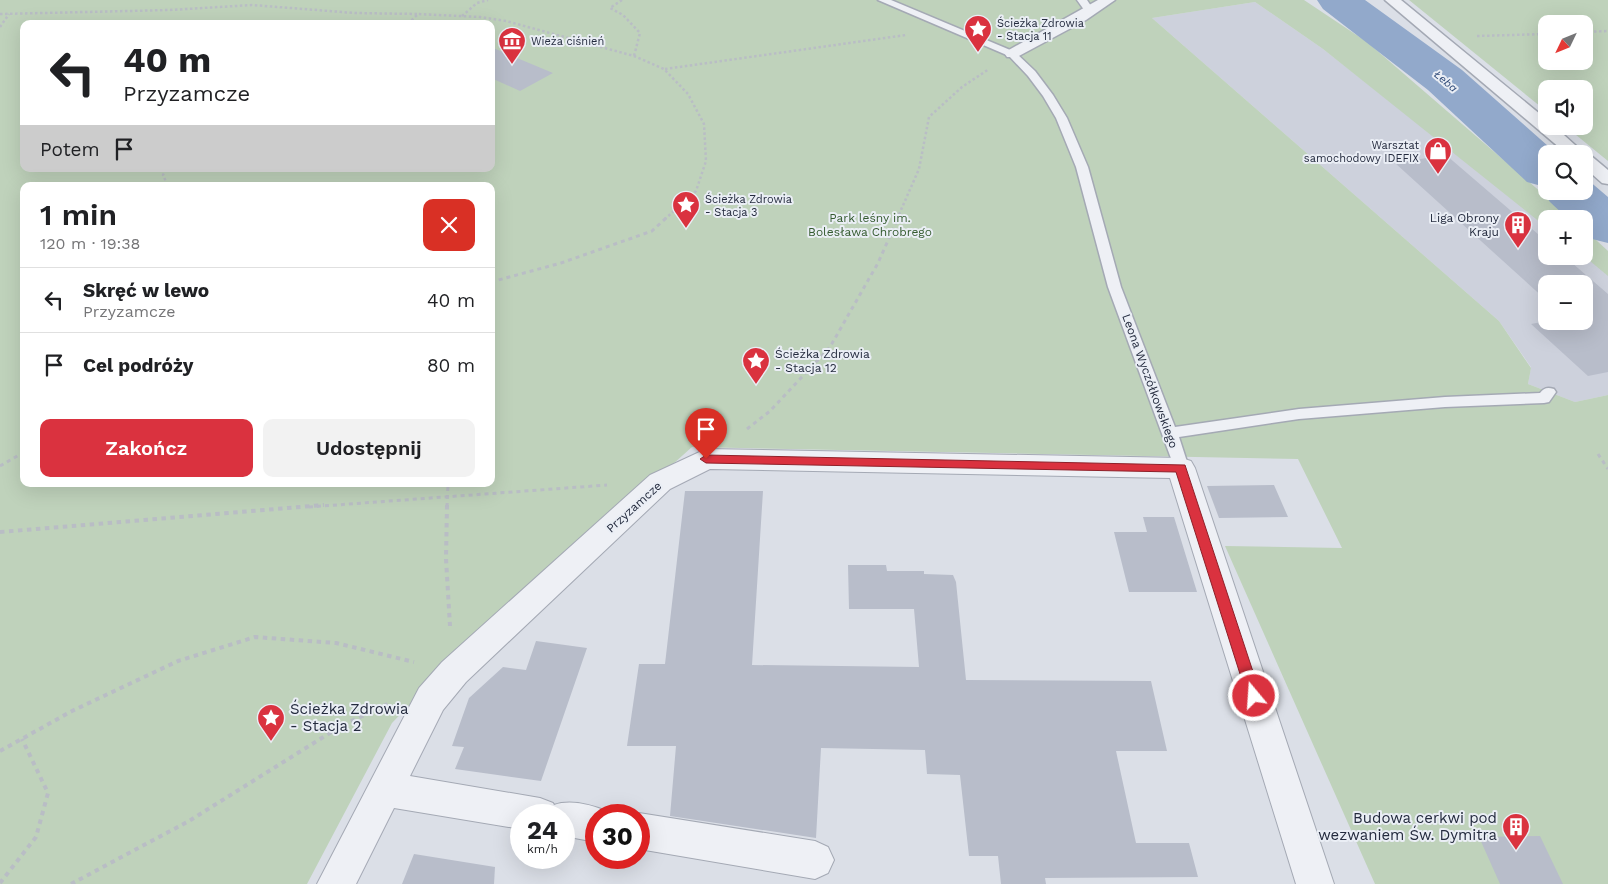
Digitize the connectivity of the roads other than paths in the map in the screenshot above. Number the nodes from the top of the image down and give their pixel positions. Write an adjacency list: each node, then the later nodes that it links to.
1 (884, 0): 5 (lane)
2 (1108, 0): 4 (street)
3 (1392, 0): 6 (street)
4 (1086, 6): 5 (street)
5 (1012, 54): 10 (lane, Leona Wyczółkowskiego)
6 (1566, 145)
7 (1593, 166): 8 (street)
8 (1608, 179)
9 (1549, 392): 10 (lane)
10 (1171, 433): 11 (lane, Leona Wyczółkowskiego)
11 (1181, 468): 12 (street, Przyzamcze); 17 (street, Leona Wyczółkowskiego)
12 (384, 789): 13 (street); 16 (street, Przyzamcze)
13 (510, 810)
14 (650, 833): 15 (street)
15 (815, 860)
16 (336, 884)
17 (1316, 884)

